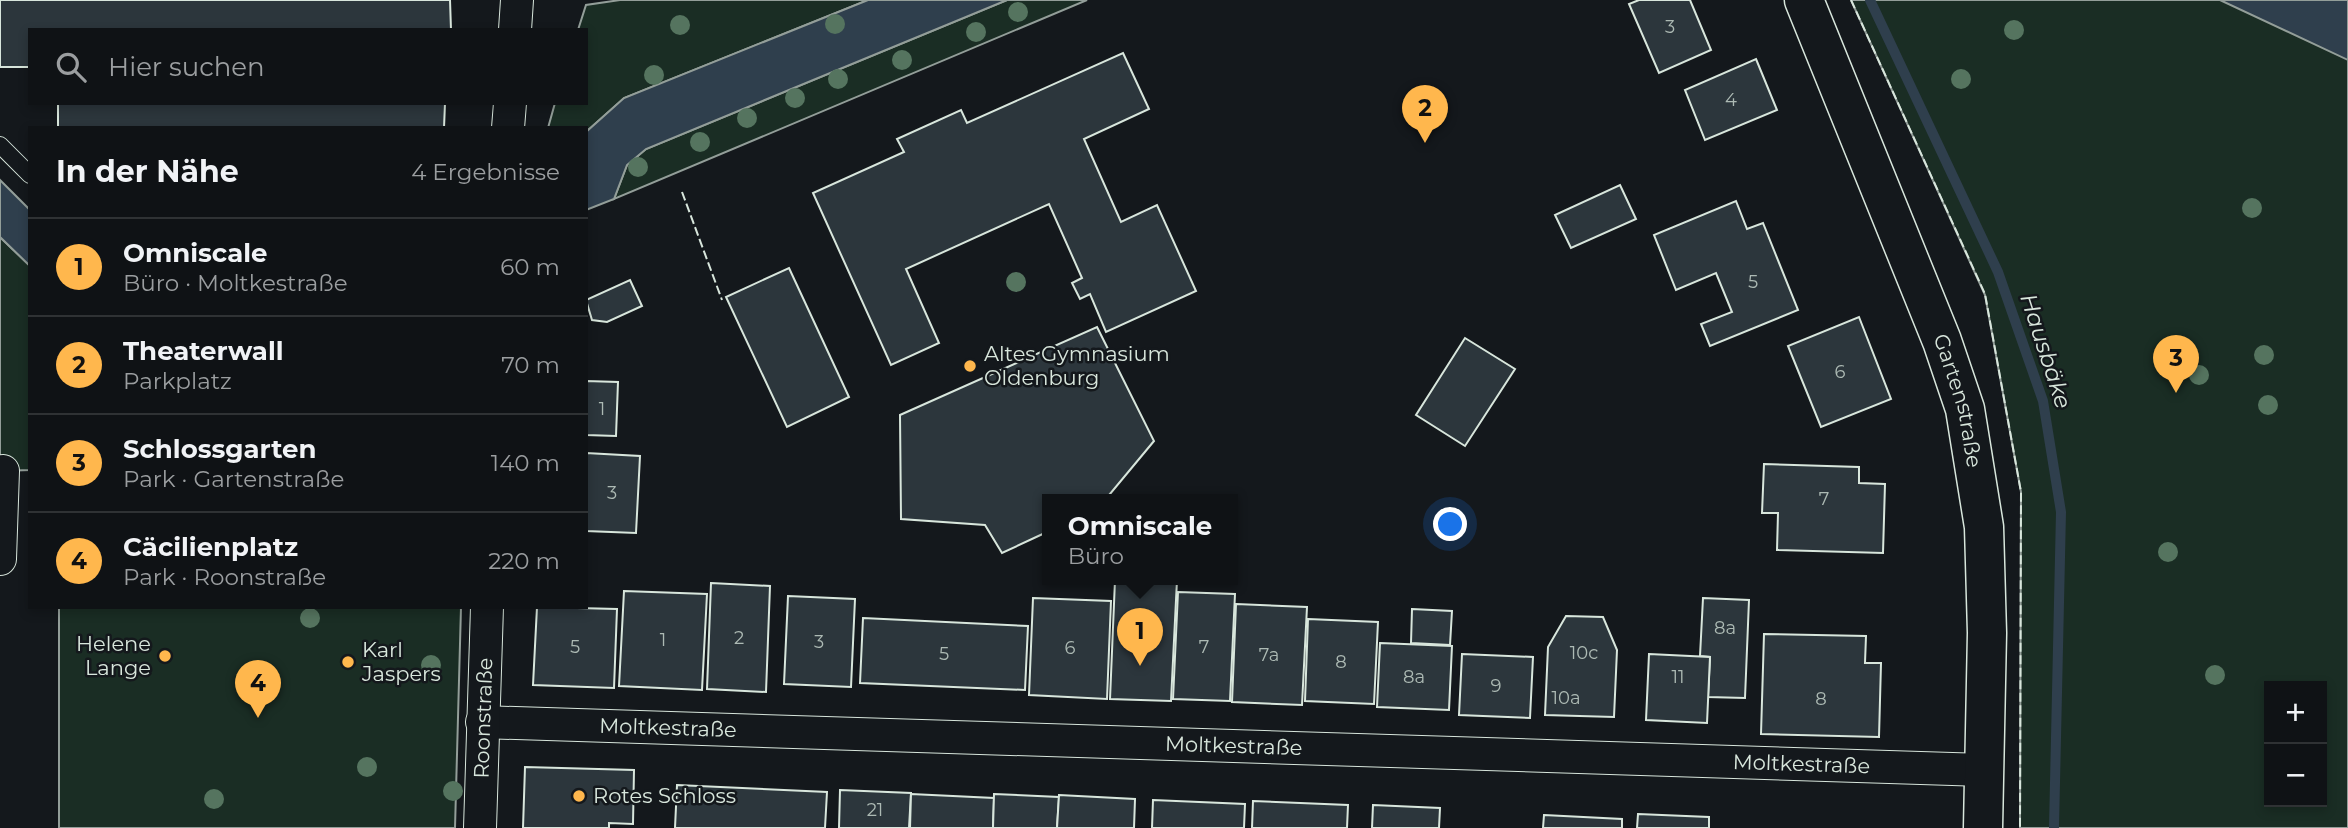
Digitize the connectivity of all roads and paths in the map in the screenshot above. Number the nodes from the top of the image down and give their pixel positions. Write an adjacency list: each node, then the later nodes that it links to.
1 (517, 0): 3 (street)
2 (1804, 0): 12 (street, Gartenstraße)
3 (515, 28)
4 (510, 105): 5 (street)
5 (508, 126)
6 (0, 145): 7 (lane)
7 (28, 173)
8 (11, 470): 9 (street)
9 (0, 559)
10 (487, 609): 11 (street, Roonstraße)
11 (482, 722): 12 (street, Moltkestraße); 13 (street, Roonstraße)
12 (1984, 770): 14 (street, Gartenstraße)
13 (480, 828)
14 (1983, 828)

